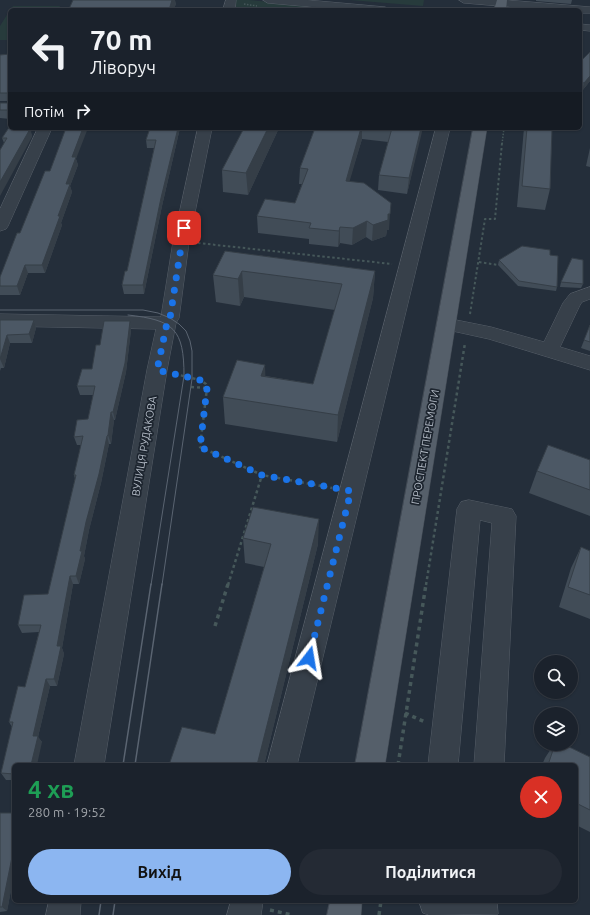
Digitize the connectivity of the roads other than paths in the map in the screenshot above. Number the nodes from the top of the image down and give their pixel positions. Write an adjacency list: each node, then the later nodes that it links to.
1 (268, 0): 4 (street)
2 (464, 0): 3 (street)
3 (501, 4): 6 (street)
4 (309, 7): 5 (street)
5 (334, 8)
6 (560, 8)
7 (44, 130): 11 (street)
8 (205, 130): 14 (street, ВУЛИЦЯ РУДАКОВА)
9 (442, 130): 19 (street)
10 (480, 130): 15 (main road, ПРОСПЕКТ ПЕРЕМОГИ)
11 (0, 226)
12 (590, 293): 16 (street)
13 (0, 320): 14 (street)
14 (167, 323): 18 (street, ВУЛИЦЯ РУДАКОВА)
15 (446, 324): 16 (street); 20 (main road, ПРОСПЕКТ ПЕРЕМОГИ)
16 (549, 351): 17 (street)
17 (590, 363)
18 (89, 763)
19 (283, 763)
20 (370, 763)
21 (443, 763): 22 (street)
22 (489, 763)
23 (65, 903): 29 (street)
24 (247, 903): 30 (street)
25 (346, 903): 31 (main road)
26 (429, 903): 32 (street)
27 (442, 903): 28 (street)
28 (482, 903)
29 (63, 915)
30 (244, 915)
31 (344, 915)
32 (428, 915)

